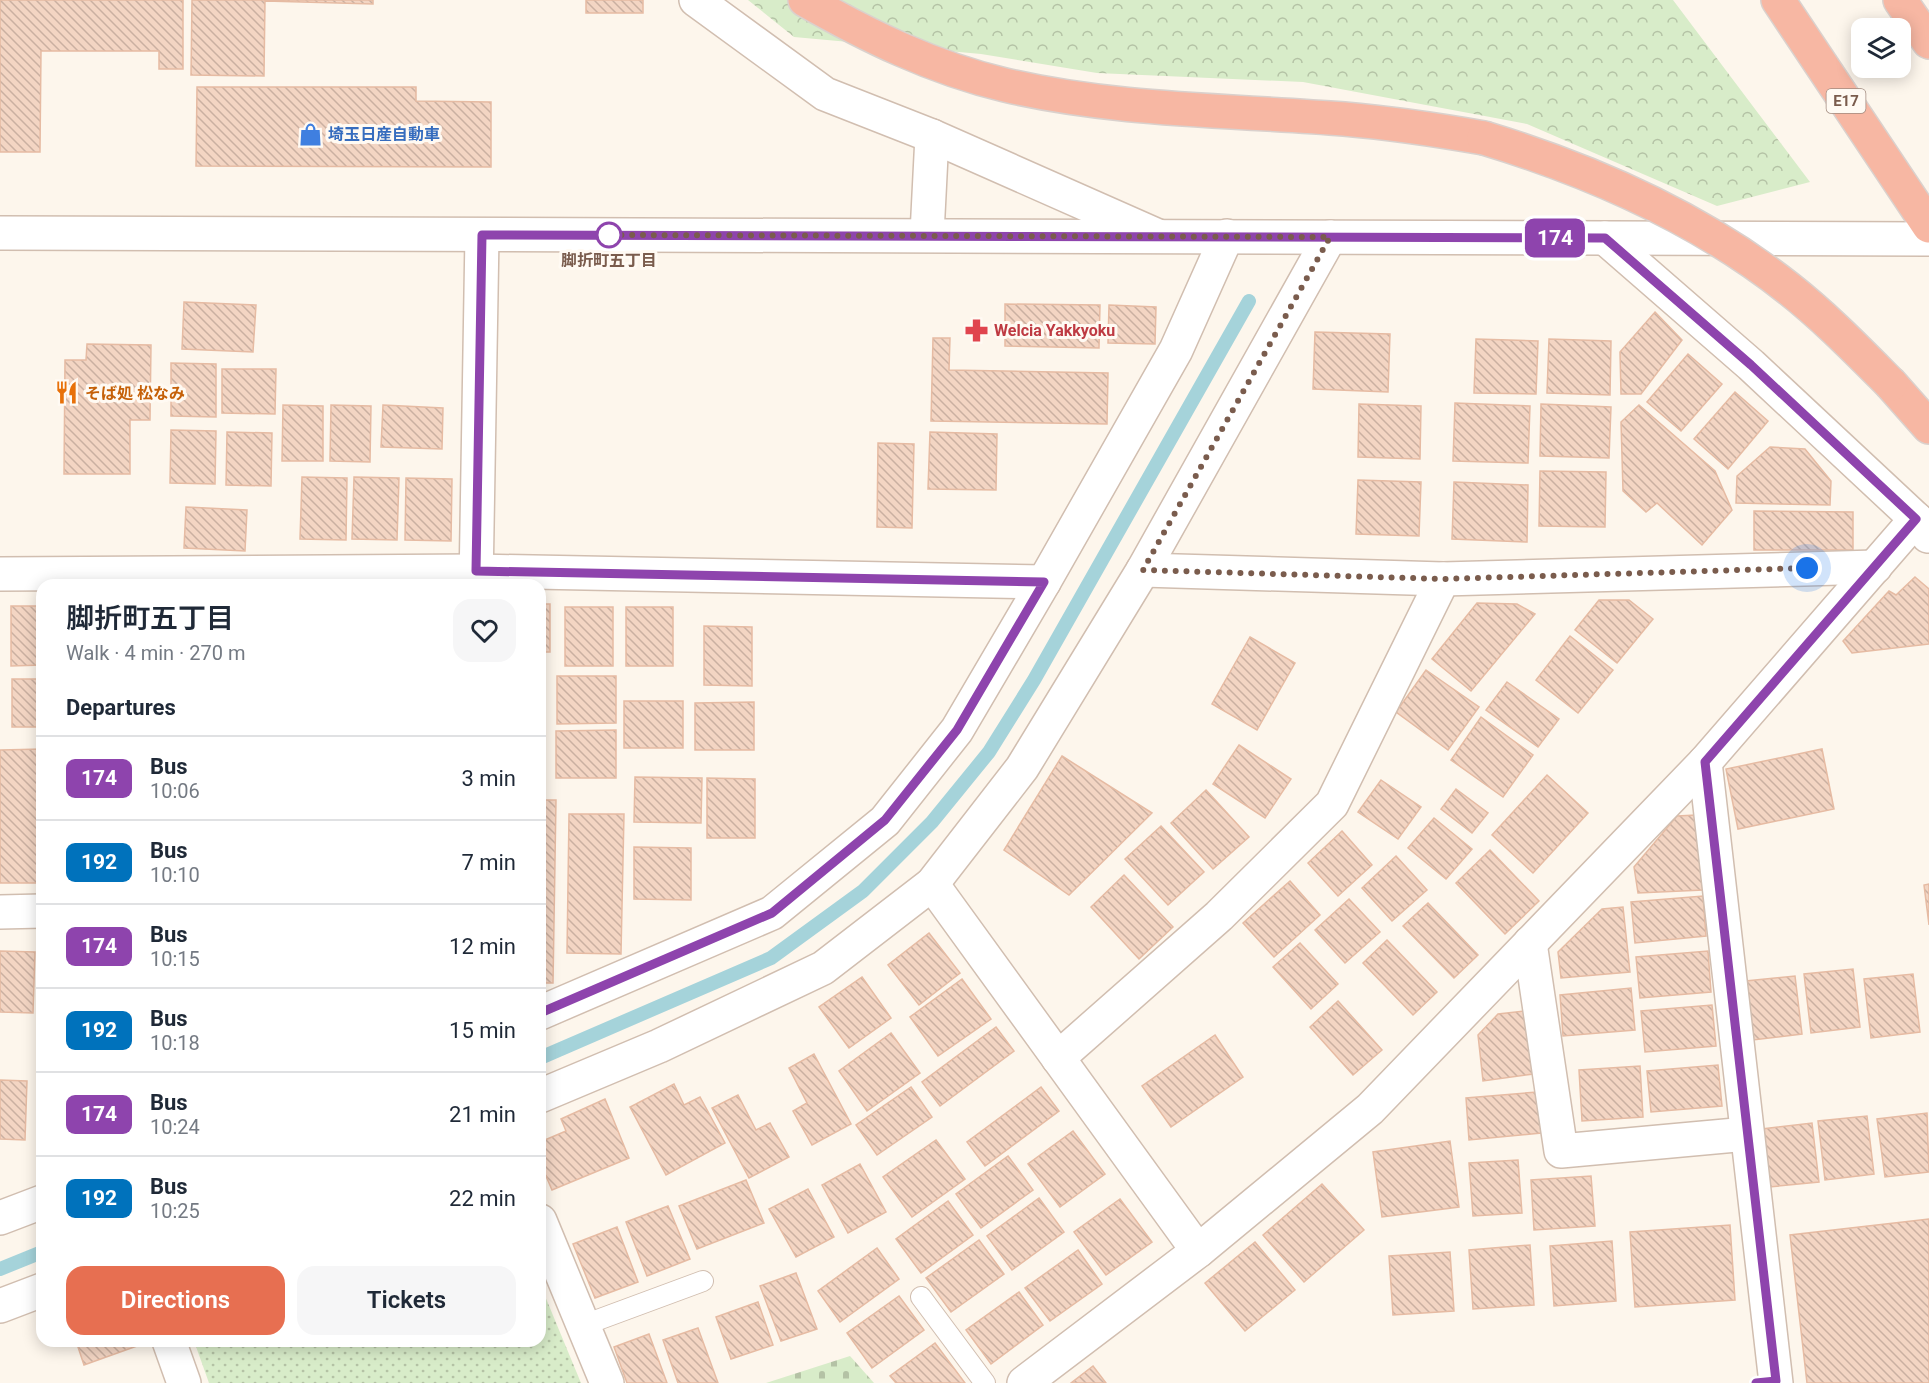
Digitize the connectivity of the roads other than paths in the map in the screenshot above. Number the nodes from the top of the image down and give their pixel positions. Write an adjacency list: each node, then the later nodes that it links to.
1 (696, 0): 6 (street)
2 (805, 0): 16 (highway, bridge)
3 (1778, 0): 7 (highway, E17)
4 (1900, 0): 5 (highway)
5 (1929, 42)
6 (932, 136): 9 (street); 11 (street)
7 (1921, 214)
8 (0, 233): 10 (street)
9 (927, 234): 10 (street); 11 (street)
10 (482, 235): 21 (street)
11 (1158, 236): 12 (street)
12 (1227, 236): 13 (street); 23 (street)
13 (1330, 237): 14 (street); 19 (street)
14 (1605, 238): 15 (street); 17 (street)
15 (1929, 239)
16 (1929, 427)
17 (1922, 528): 18 (street)
18 (1875, 567): 22 (street); 24 (street)
19 (1143, 570): 22 (street); 25 (street)
20 (0, 574): 21 (street)
21 (476, 578): 23 (street)
22 (1443, 579): 30 (street)
23 (1044, 582): 29 (street)
24 (1705, 762): 28 (street); 32 (street)
25 (932, 884): 30 (street); 31 (street)
26 (0, 912): 27 (street)
27 (36, 912)
28 (1530, 944): 32 (street); 36 (street)
29 (546, 1010)
30 (1058, 1058): 36 (street)
31 (546, 1093)
32 (1747, 1134): 43 (street)
33 (36, 1204): 34 (street)
34 (0, 1218)
35 (546, 1235): 41 (street)
36 (1198, 1251): 47 (street)
37 (703, 1281): 41 (lane)
38 (36, 1292): 40 (street)
39 (921, 1297): 46 (lane)
40 (0, 1306)
41 (584, 1325): 45 (street)
42 (171, 1347): 44 (street)
43 (1769, 1382)
44 (184, 1383)
45 (608, 1383)
46 (985, 1383)
47 (1024, 1383)

